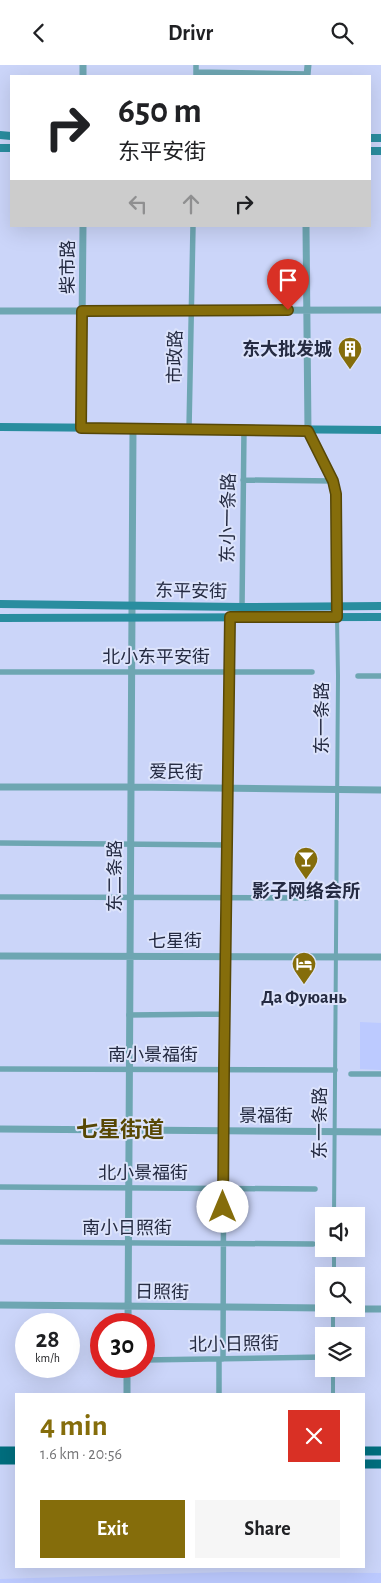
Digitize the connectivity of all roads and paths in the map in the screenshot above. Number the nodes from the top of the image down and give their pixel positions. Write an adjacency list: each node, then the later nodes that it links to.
1 (196, 65): 3 (street)
2 (308, 65): 4 (street)
3 (196, 74): 4 (street)
4 (307, 75)
5 (83, 227): 12 (street, 柴市路)
6 (193, 227): 8 (street, 市政路)
7 (306, 227): 9 (street, 东一条路)
8 (191, 310): 9 (street); 12 (street); 16 (street, 市政路)
9 (307, 310): 10 (street); 19 (street, 东一条路)
10 (381, 310)
11 (0, 311): 12 (street)
12 (82, 311): 14 (street, 柴市路)
13 (0, 427): 14 (main road)
14 (81, 428): 15 (main road)
15 (132, 429): 16 (main road); 23 (street, 东二条路)
16 (189, 429): 17 (main road)
17 (244, 430): 19 (main road); 20 (street, 东小一条路)
18 (381, 430): 19 (main road)
19 (308, 431): 21 (street, 东一条路)
20 (244, 480): 21 (street); 26 (street, 东小一条路)
21 (333, 481): 24 (street, 东一条路)
22 (0, 604): 23 (main road, 东平安街)
23 (132, 605): 26 (main road, 东平安街); 28 (street, 东二条路)
24 (336, 606): 25 (main road, 东平安街); 26 (main road, 东平安街); 30 (street, 东一条路)
25 (381, 606)
26 (242, 607)
27 (0, 617): 28 (main road, 东平安街)
28 (132, 617): 29 (main road, 东平安街); 33 (street, 东二条路)
29 (230, 617): 30 (main road, 东平安街); 34 (street)
30 (337, 617): 31 (main road, 东平安街); 41 (street, 东一条路)
31 (381, 617)
32 (0, 672): 33 (street, 北小东平安街)
33 (131, 672): 34 (street, 北小东平安街); 39 (street, 东二条路)
34 (229, 672): 35 (street, 北小东平安街); 40 (street)
35 (312, 672)
36 (381, 675): 37 (street)
37 (358, 676)
38 (0, 787): 39 (street, 爱民街)
39 (131, 787): 40 (street, 爱民街); 44 (street, 东二条路)
40 (228, 788): 41 (street, 爱民街); 45 (street)
41 (337, 789): 42 (street, 爱民街); 53 (street, 东一条路)
42 (381, 790)
43 (0, 843): 44 (street)
44 (130, 844): 45 (street); 47 (street, 东二条路)
45 (227, 845): 48 (street)
46 (0, 897): 47 (street)
47 (130, 898): 48 (street); 52 (street, 东二条路)
48 (226, 898): 49 (street); 51 (street)
49 (307, 898)
50 (0, 956): 52 (street, 七星街)
51 (225, 956): 52 (street, 七星街); 53 (street, 七星街); 55 (street)
52 (130, 957): 56 (street, 东二条路)
53 (336, 957): 54 (street, 七星街); 60 (street, 东一条路)
54 (381, 957)
55 (224, 1014): 56 (street); 59 (street)
56 (129, 1015): 58 (street, 东二条路)
57 (0, 1069): 58 (street, 南小景福街)
58 (129, 1070): 59 (street, 南小景福街); 64 (street, 东二条路)
59 (224, 1070): 60 (street, 南小景福街); 65 (street)
60 (335, 1070): 66 (street, 东一条路)
61 (351, 1074): 62 (street)
62 (381, 1074)
63 (0, 1129): 64 (street, 景福街)
64 (129, 1130): 65 (street, 景福街); 69 (street, 东二条路)
65 (223, 1131): 66 (street, 景福街); 70 (street)
66 (335, 1132): 67 (street, 景福街); 72 (street, 东一条路)
67 (381, 1132)
68 (0, 1187): 69 (street, 北小景福街)
69 (128, 1188): 70 (street, 北小景福街); 74 (street, 东二条路)
70 (223, 1188): 71 (street, 北小景福街); 75 (street)
71 (315, 1189)
72 (334, 1207)
73 (0, 1242): 74 (street, 南小日照街)
74 (128, 1243): 75 (street, 南小日照街); 78 (street, 东二条路)
75 (223, 1243): 76 (street, 南小日照街); 79 (street)
76 (313, 1244)
77 (0, 1305): 78 (street, 日照街)
78 (128, 1306): 79 (street, 日照街); 83 (street, 东二条路)
79 (223, 1307): 80 (street, 日照街); 85 (street)
80 (315, 1308)
81 (365, 1309): 82 (street)
82 (381, 1309)
83 (128, 1313)
84 (315, 1357): 85 (street, 北小日照街)
85 (221, 1359): 86 (street, 北小日照街); 90 (street)
86 (155, 1360)
87 (333, 1377): 91 (street)
88 (128, 1378): 89 (street)
89 (127, 1393)
90 (219, 1393)
91 (333, 1393)
92 (0, 1451): 93 (highway)
93 (15, 1451)
94 (365, 1451): 95 (highway)
95 (381, 1451)
96 (0, 1460): 97 (highway)
97 (15, 1460)
98 (365, 1464): 99 (highway)
99 (381, 1465)

